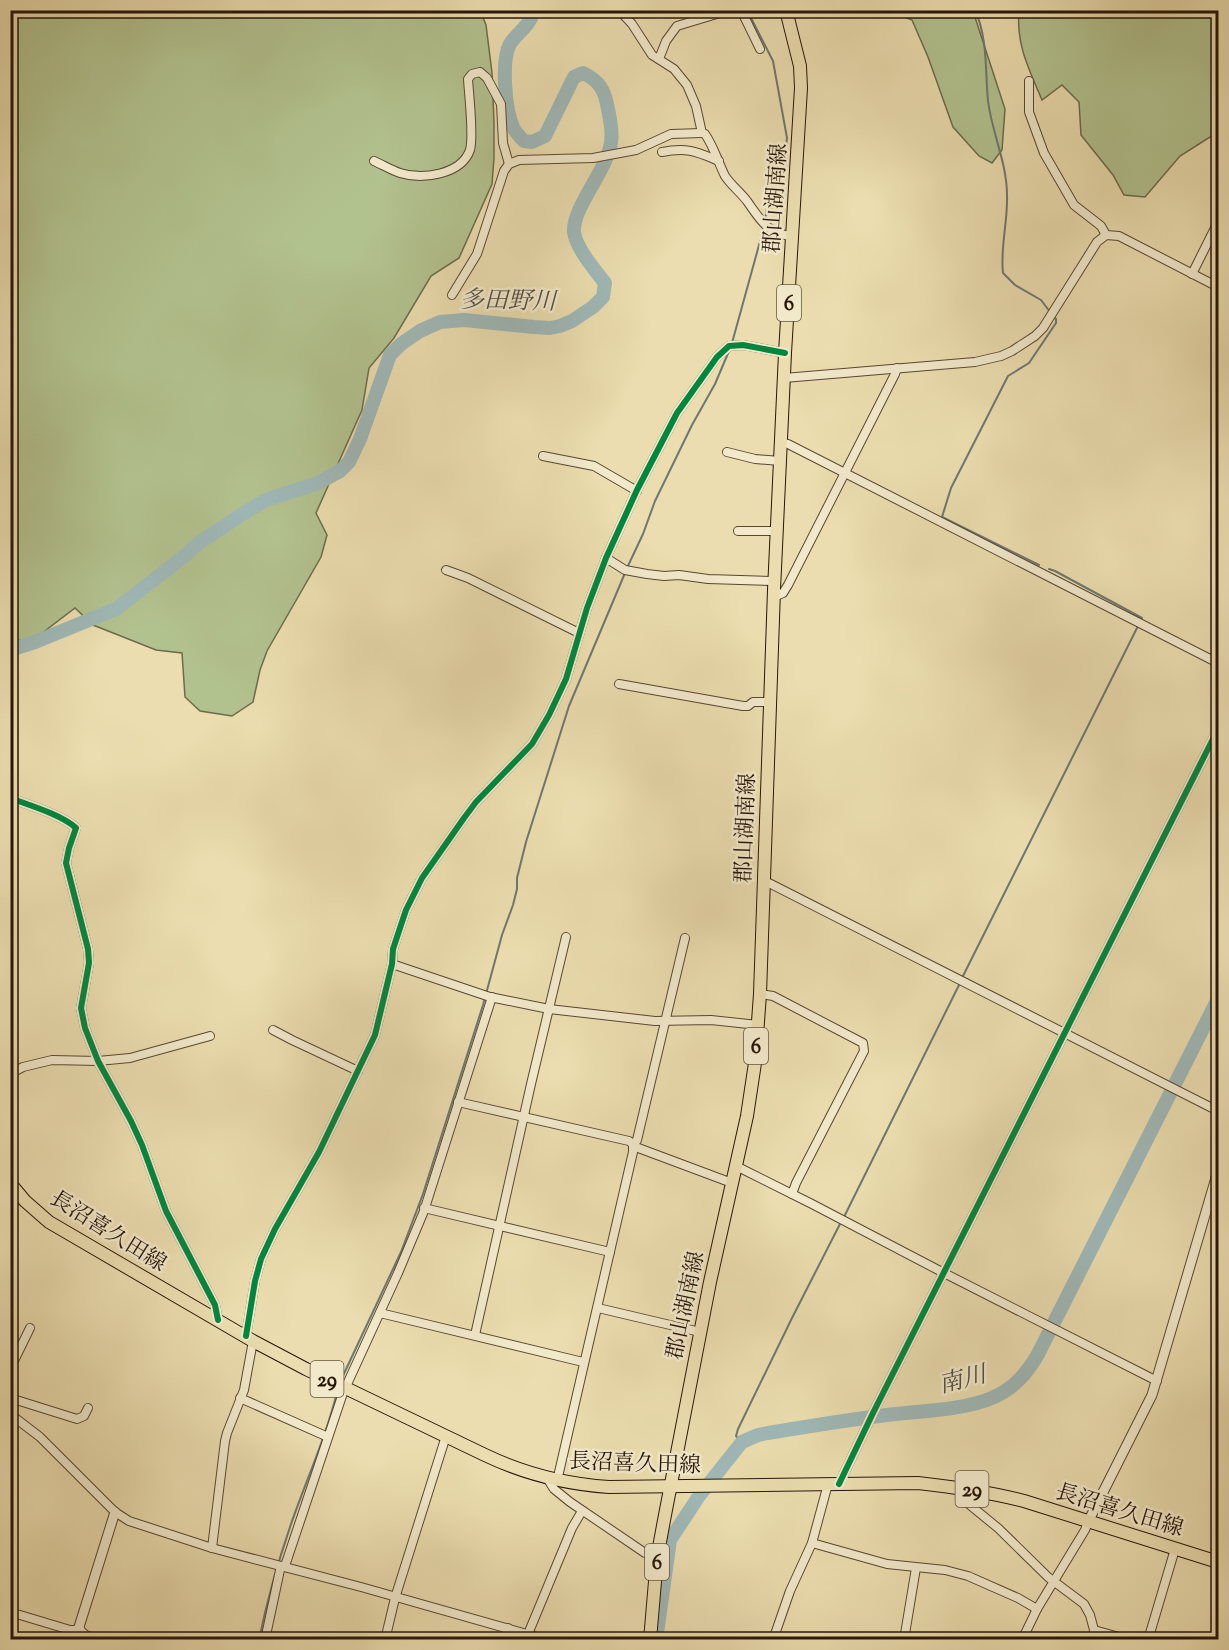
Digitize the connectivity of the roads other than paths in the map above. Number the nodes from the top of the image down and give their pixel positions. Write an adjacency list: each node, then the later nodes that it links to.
1 (620, 10): 6 (street)
2 (730, 10): 6 (street)
3 (741, 10): 5 (street)
4 (786, 10): 15 (main road, 郡山湖南線 / 6)
5 (760, 49)
6 (659, 58): 8 (street)
7 (1029, 81): 14 (street)
8 (702, 133): 10 (street); 12 (street)
9 (662, 152): 10 (street)
10 (719, 161): 15 (street)
11 (374, 162): 12 (street)
12 (509, 164): 18 (street)
13 (1218, 222): 16 (street)
14 (1106, 235): 16 (street); 20 (street)
15 (793, 237): 19 (main road, 郡山湖南線 / 6)
16 (1192, 274): 17 (street)
17 (1218, 287)
18 (452, 295)
19 (785, 352): 21 (main road, 郡山湖南線 / 6); 27 (street)
20 (897, 368): 21 (street); 26 (street)
21 (784, 378): 22 (main road, 郡山湖南線 / 6)
22 (781, 442): 25 (main road, 郡山湖南線 / 6); 26 (street)
23 (727, 452): 25 (street)
24 (543, 456): 27 (street)
25 (780, 461): 29 (main road, 郡山湖南線 / 6)
26 (845, 474): 33 (street); 35 (street)
27 (637, 491): 30 (street)
28 (738, 531): 29 (street)
29 (777, 531): 32 (main road, 郡山湖南線 / 6)
30 (606, 558): 32 (street); 34 (street)
31 (446, 570): 34 (street)
32 (774, 581): 33 (main road, 郡山湖南線 / 6)
33 (774, 597): 37 (main road, 郡山湖南線 / 6)
34 (579, 633): 43 (street)
35 (1218, 663)
36 (619, 684): 37 (street)
37 (770, 702): 40 (main road, 郡山湖南線 / 6)
38 (1218, 729): 50 (street)
39 (10, 798): 52 (street)
40 (764, 880): 44 (main road, 郡山湖南線 / 6); 50 (street)
41 (566, 937): 46 (street)
42 (685, 938): 47 (street)
43 (392, 964): 45 (street); 53 (street)
44 (760, 994): 48 (main road, 郡山湖南線 / 6); 63 (street)
45 (492, 997): 46 (street); 55 (street)
46 (549, 1008): 47 (street); 57 (street)
47 (665, 1021): 48 (street); 58 (street)
48 (758, 1024): 59 (main road, 郡山湖南線 / 6)
49 (273, 1030): 53 (street)
50 (1065, 1033): 56 (street); 67 (street)
51 (210, 1036): 52 (street)
52 (98, 1061): 54 (street); 70 (street)
53 (358, 1071): 74 (street)
54 (10, 1074)
55 (458, 1102): 57 (street); 64 (street)
56 (1218, 1111)
57 (523, 1118): 58 (street); 65 (street)
58 (633, 1146): 62 (street); 66 (street)
59 (736, 1166): 62 (main road, 郡山湖南線 / 6); 63 (street)
60 (1218, 1171): 77 (street)
61 (10, 1183): 70 (main road, 長沼喜久田線 / 29)
62 (732, 1183): 72 (main road, 郡山湖南線 / 6)
63 (792, 1194): 67 (street)
64 (424, 1208): 65 (street); 69 (street)
65 (500, 1225): 66 (street); 73 (street)
66 (610, 1252): 68 (street)
67 (944, 1273): 77 (street); 86 (street)
68 (598, 1308): 72 (street); 75 (street)
69 (380, 1313): 73 (street); 78 (street)
70 (218, 1320): 74 (main road, 長沼喜久田線 / 29)
71 (30, 1328): 76 (street)
72 (700, 1332): 87 (main road, 郡山湖南線 / 6)
73 (475, 1335): 75 (street)
74 (250, 1339): 78 (main road, 長沼喜久田線 / 29); 80 (street)
75 (584, 1362): 85 (street)
76 (10, 1369)
77 (1157, 1381): 91 (street)
78 (346, 1388): 83 (main road, 長沼喜久田線 / 29); 84 (street)
79 (10, 1398): 81 (street)
80 (240, 1398): 84 (street); 93 (street)
81 (88, 1408)
82 (10, 1414): 90 (street)
83 (446, 1436): 85 (main road, 長沼喜久田線 / 29); 100 (street)
84 (328, 1437): 97 (street)
85 (552, 1479): 87 (main road, 長沼喜久田線 / 29); 89 (street)
86 (834, 1484): 87 (main road, 長沼喜久田線 / 29); 88 (main road, 長沼喜久田線 / 29); 92 (street)
87 (675, 1486): 95 (main road, 郡山湖南線 / 6)
88 (960, 1488): 91 (main road, 長沼喜久田線 / 29); 99 (street)
89 (582, 1510): 95 (street); 106 (street)
90 (115, 1512): 93 (street); 104 (street)
91 (1088, 1522): 94 (main road, 長沼喜久田線 / 29); 99 (street)
92 (812, 1543): 98 (street); 113 (street)
93 (212, 1548): 97 (street)
94 (1175, 1549): 96 (main road, 長沼喜久田線 / 29); 118 (street)
95 (657, 1558): 112 (main road, 郡山湖南線 / 6)
96 (1218, 1562)
97 (283, 1566): 100 (street); 108 (street)
98 (916, 1568): 101 (street); 114 (street)
99 (1054, 1582): 101 (street); 105 (street)
100 (395, 1598): 103 (street); 109 (street)
101 (1037, 1609): 115 (street)
102 (10, 1612): 104 (street)
103 (508, 1628): 106 (street); 110 (street)
104 (80, 1630): 107 (street)
105 (1094, 1630): 116 (street); 117 (street)
106 (528, 1634): 111 (street)
107 (99, 1640)
108 (265, 1640)
109 (385, 1640)
110 (504, 1640)
111 (548, 1640)
112 (650, 1640)
113 (773, 1640)
114 (904, 1640)
115 (1022, 1640)
116 (1093, 1640)
117 (1130, 1640)
118 (1148, 1640)

